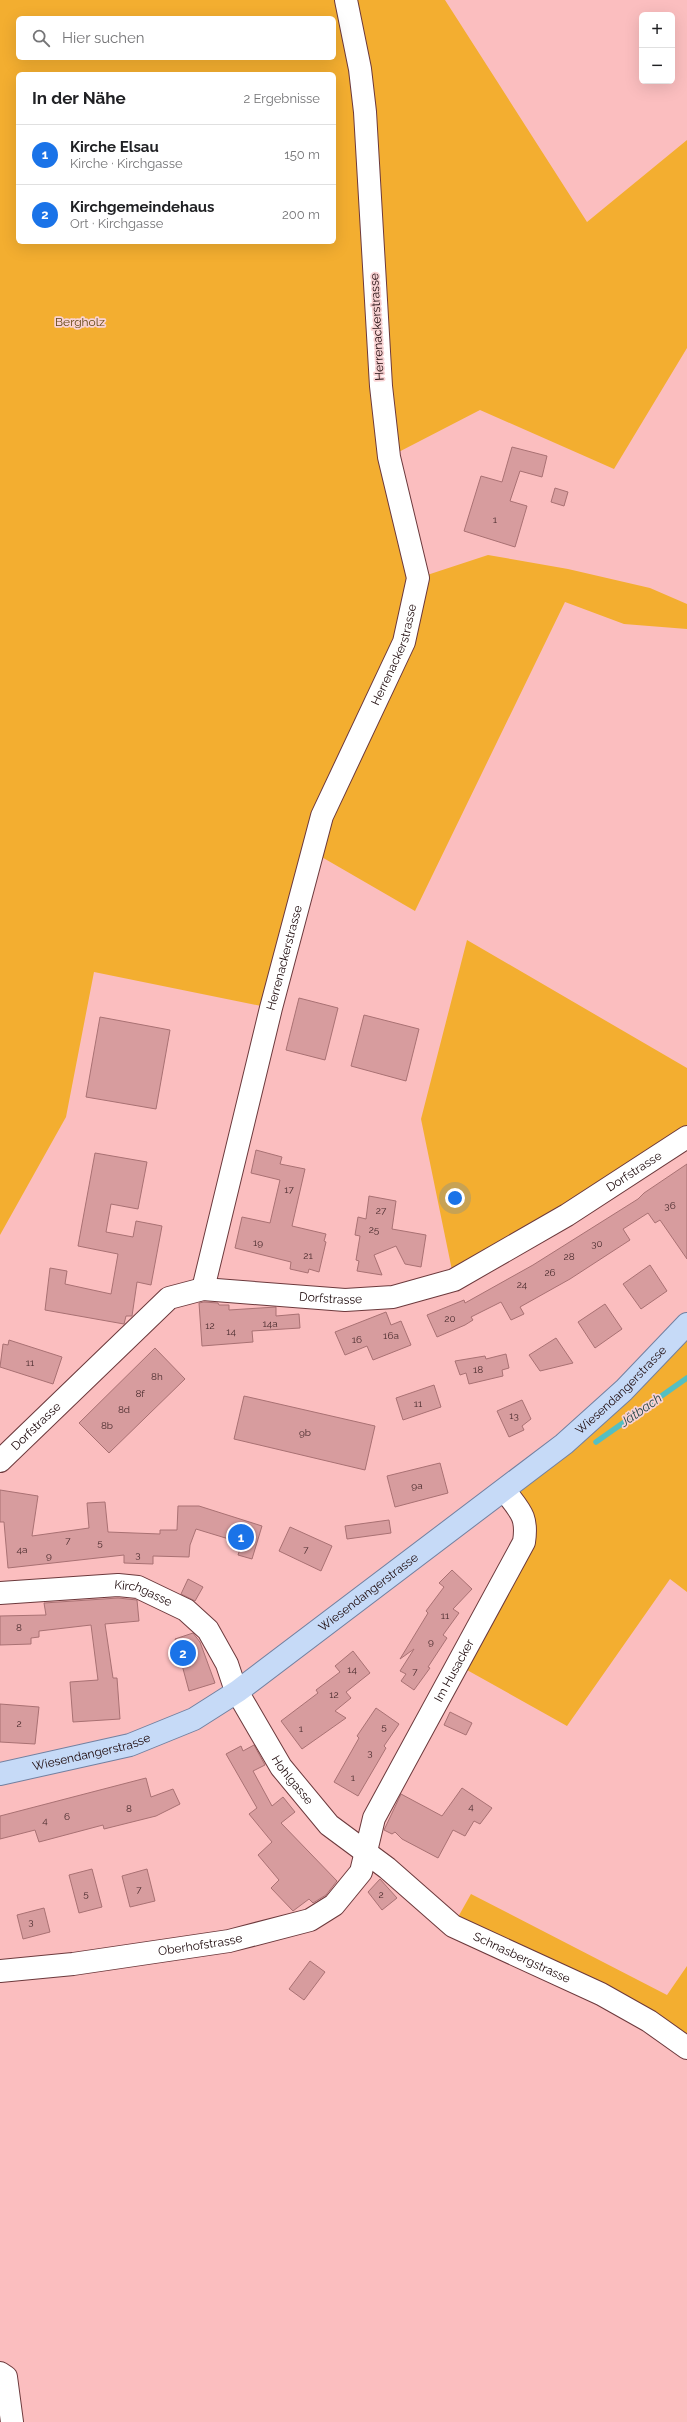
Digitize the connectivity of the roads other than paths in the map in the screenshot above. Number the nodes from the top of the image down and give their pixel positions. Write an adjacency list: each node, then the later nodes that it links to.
1 (346, 0): 3 (street, Herrenackerstrasse)
2 (687, 1137): 3 (street, Dorfstrasse)
3 (203, 1289): 5 (street, Dorfstrasse)
4 (687, 1324): 6 (main road, Wiesendangerstrasse)
5 (0, 1461)
6 (505, 1491): 8 (main road, Wiesendangerstrasse); 10 (street, Im Husacker)
7 (0, 1593): 8 (street, Kirchgasse)
8 (238, 1691): 9 (main road, Wiesendangerstrasse); 10 (street, Hohlgasse)
9 (0, 1774)
10 (366, 1854): 11 (street, Oberhofstrasse); 12 (street, Schnasbergstrasse)
11 (0, 1971)
12 (687, 2048)
13 (0, 2373): 14 (street)
14 (12, 2422)

